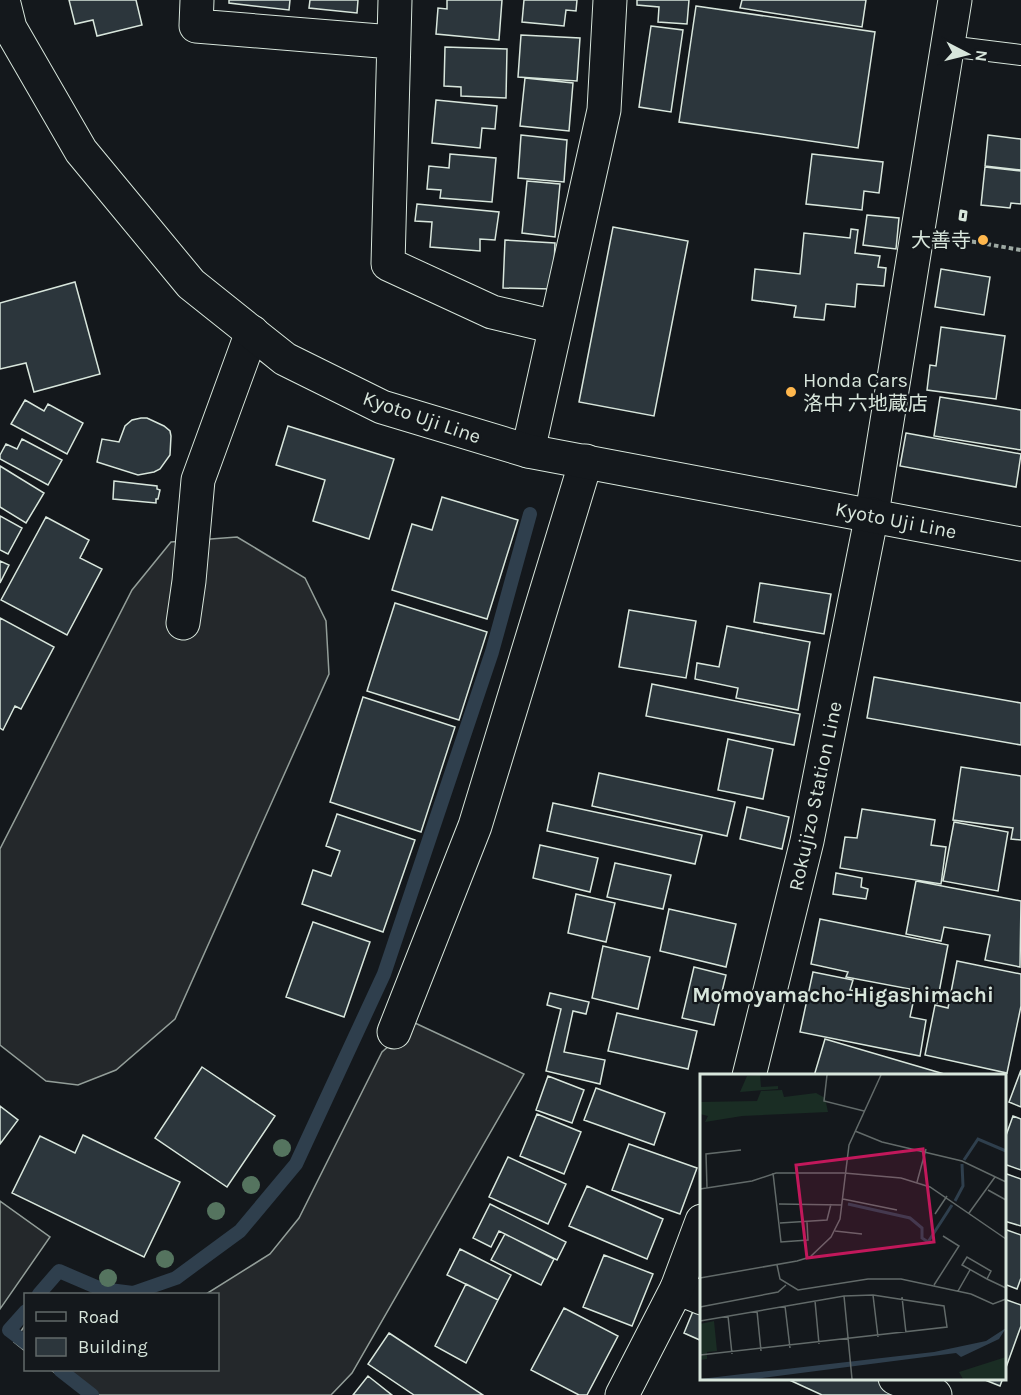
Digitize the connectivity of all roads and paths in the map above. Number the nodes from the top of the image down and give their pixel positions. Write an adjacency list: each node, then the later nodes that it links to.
1 (3, 0): 12 (street, Kyoto Uji Line)
2 (197, 0): 6 (street)
3 (395, 0): 6 (street)
4 (610, 0): 11 (street)
5 (955, 0): 7 (street, Rokujizo Station Line)
6 (392, 42): 11 (street)
7 (948, 46): 8 (lane); 9 (street, Rokujizo Station Line)
8 (1021, 55)
9 (918, 231): 10 (path); 15 (street, Rokujizo Station Line)
10 (1021, 250)
11 (555, 327): 13 (street)
12 (252, 332): 13 (street, Kyoto Uji Line); 17 (street)
13 (528, 451): 14 (street, Kyoto Uji Line)
14 (586, 461): 15 (street, Kyoto Uji Line); 18 (street)
15 (873, 514): 16 (street, Kyoto Uji Line); 19 (street, Rokujizo Station Line)
16 (1021, 544)
17 (183, 623)
18 (394, 1032)
19 (749, 1074)
20 (700, 1232): 21 (street)
21 (689, 1293): 23 (street)
22 (900, 1380): 24 (street)
23 (622, 1395)
24 (935, 1395)

